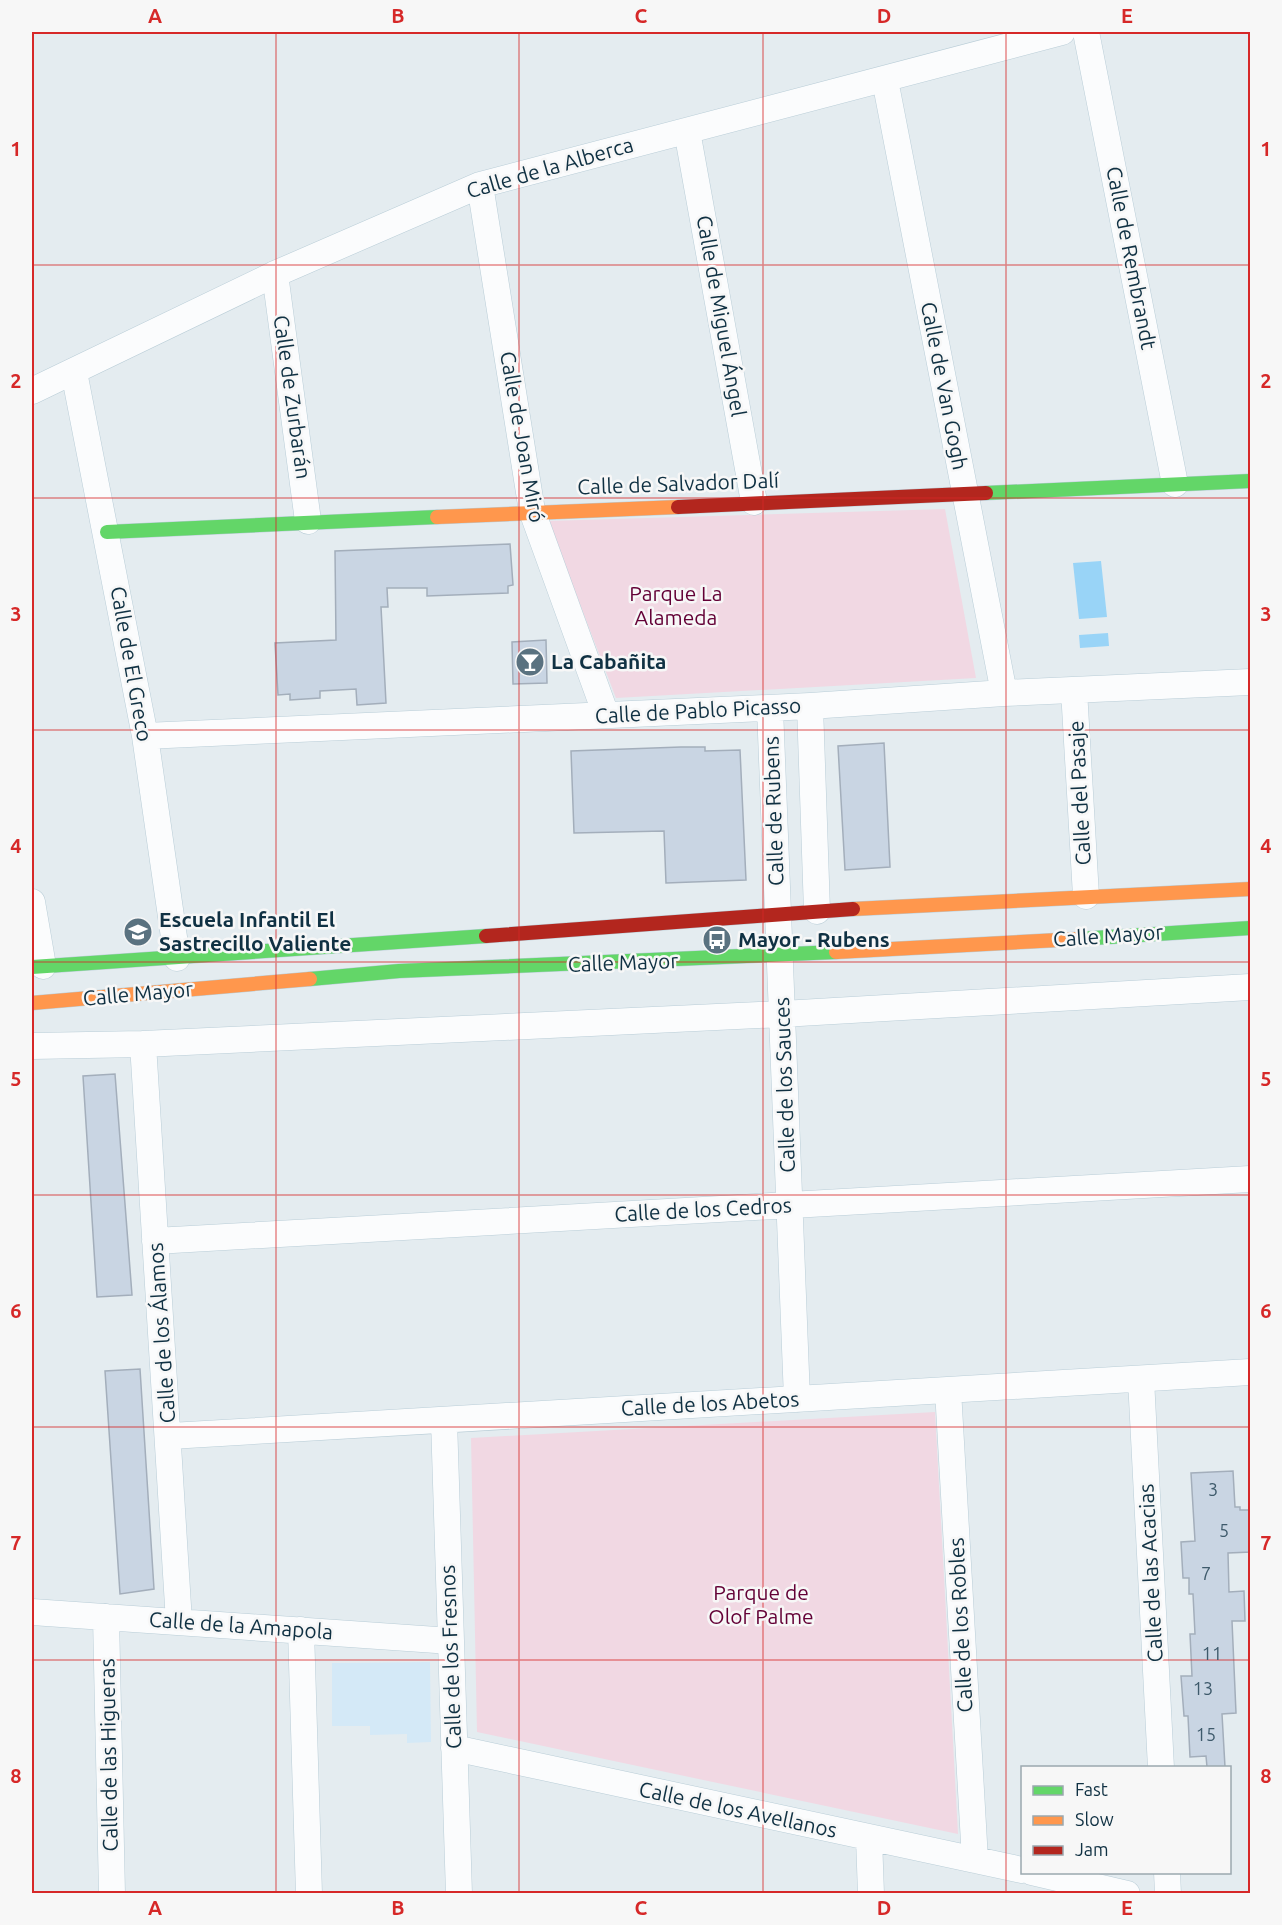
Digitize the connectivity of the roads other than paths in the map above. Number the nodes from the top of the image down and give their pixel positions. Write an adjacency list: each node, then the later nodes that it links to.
1 (1062, 32): 3 (street, Calle de la Alberca)
2 (1086, 32): 10 (street, Calle de Rembrandt)
3 (885, 80): 4 (street, Calle de la Alberca); 11 (street, Calle de Van Gogh)
4 (687, 131): 5 (street, Calle de la Alberca); 12 (street, Calle de Miguel Ángel)
5 (480, 185): 6 (street, Calle de la Alberca); 13 (street, Calle de Joan Miró)
6 (275, 274): 7 (street, Calle de la Alberca); 14 (street, Calle de Zurbarán)
7 (74, 372): 8 (street, Calle de la Alberca); 15 (street, Calle de El Greco)
8 (32, 391)
9 (1251, 481): 10 (street, Calle de Salvador Dalí)
10 (1175, 484): 11 (street, Calle de Salvador Dalí)
11 (965, 493): 12 (street, Calle de Salvador Dalí); 18 (street, Calle de Van Gogh)
12 (754, 502): 13 (street, Calle de Salvador Dalí)
13 (532, 511): 14 (street, Calle de Salvador Dalí); 21 (street, Calle de Joan Miró)
14 (308, 521): 15 (street, Calle de Salvador Dalí)
15 (107, 532): 22 (street, Calle de El Greco)
16 (1251, 682): 17 (street, Calle de Pablo Picasso)
17 (1074, 690): 18 (street, Calle de Pablo Picasso); 24 (street, Calle del Pasaje)
18 (1004, 693): 19 (street, Calle de Pablo Picasso)
19 (810, 706): 20 (street, Calle de Pablo Picasso); 26 (street, Calle de Rubens)
20 (770, 708): 21 (street, Calle de Pablo Picasso); 27 (street, Calle de Rubens)
21 (606, 715): 22 (street, Calle de Pablo Picasso)
22 (145, 736): 30 (street, Calle de El Greco)
23 (1251, 889): 24 (street, Calle Mayor)
24 (1086, 896): 26 (street, Calle Mayor)
25 (32, 902): 31 (street)
26 (817, 912): 27 (street, Calle Mayor)
27 (778, 914): 29 (street, Calle de los Sauces); 30 (street, Calle Mayor)
28 (1251, 928): 29 (street, Calle Mayor)
29 (780, 956): 33 (street, Calle Mayor); 34 (street, Calle de los Sauces)
30 (177, 958): 31 (street, Calle Mayor)
31 (37, 966)
32 (1251, 987): 34 (street)
33 (32, 1003)
34 (782, 1014): 35 (street); 38 (street, Calle de los Sauces)
35 (143, 1044): 36 (street); 39 (street, Calle de los Álamos)
36 (32, 1046)
37 (1251, 1179): 38 (street, Calle de los Cedros)
38 (790, 1205): 39 (street, Calle de los Cedros); 43 (street, Calle de los Sauces)
39 (155, 1241): 45 (street, Calle de los Álamos)
40 (1251, 1372): 41 (street, Calle de los Abetos)
41 (1141, 1379): 42 (street, Calle de los Abetos); 52 (street, Calle de las Acacias)
42 (948, 1390): 43 (street, Calle de los Abetos); 54 (street, Calle de los Robles)
43 (797, 1399): 44 (street, Calle de los Abetos)
44 (444, 1420): 45 (street, Calle de los Abetos); 50 (street, Calle de los Fresnos)
45 (170, 1436): 48 (street, Calle de los Álamos)
46 (32, 1612): 47 (street, Calle de la Amapola)
47 (106, 1617): 48 (street, Calle de la Amapola); 58 (street, Calle de las Higueras)
48 (179, 1622): 49 (street, Calle de la Amapola)
49 (301, 1630): 50 (street, Calle de la Amapola); 59 (street)
50 (451, 1641): 51 (street, Calle de los Fresnos)
51 (454, 1749): 53 (street, Calle de los Avellanos); 60 (street, Calle de los Fresnos)
52 (1161, 1766)
53 (869, 1838): 54 (street, Calle de los Avellanos); 61 (street)
54 (975, 1860): 55 (street, Calle de los Avellanos)
55 (1021, 1870)
56 (1041, 1874): 62 (street)
57 (1167, 1874): 63 (street)
58 (112, 1893)
59 (309, 1893)
60 (459, 1893)
61 (871, 1893)
62 (1126, 1893)
63 (1168, 1893)

